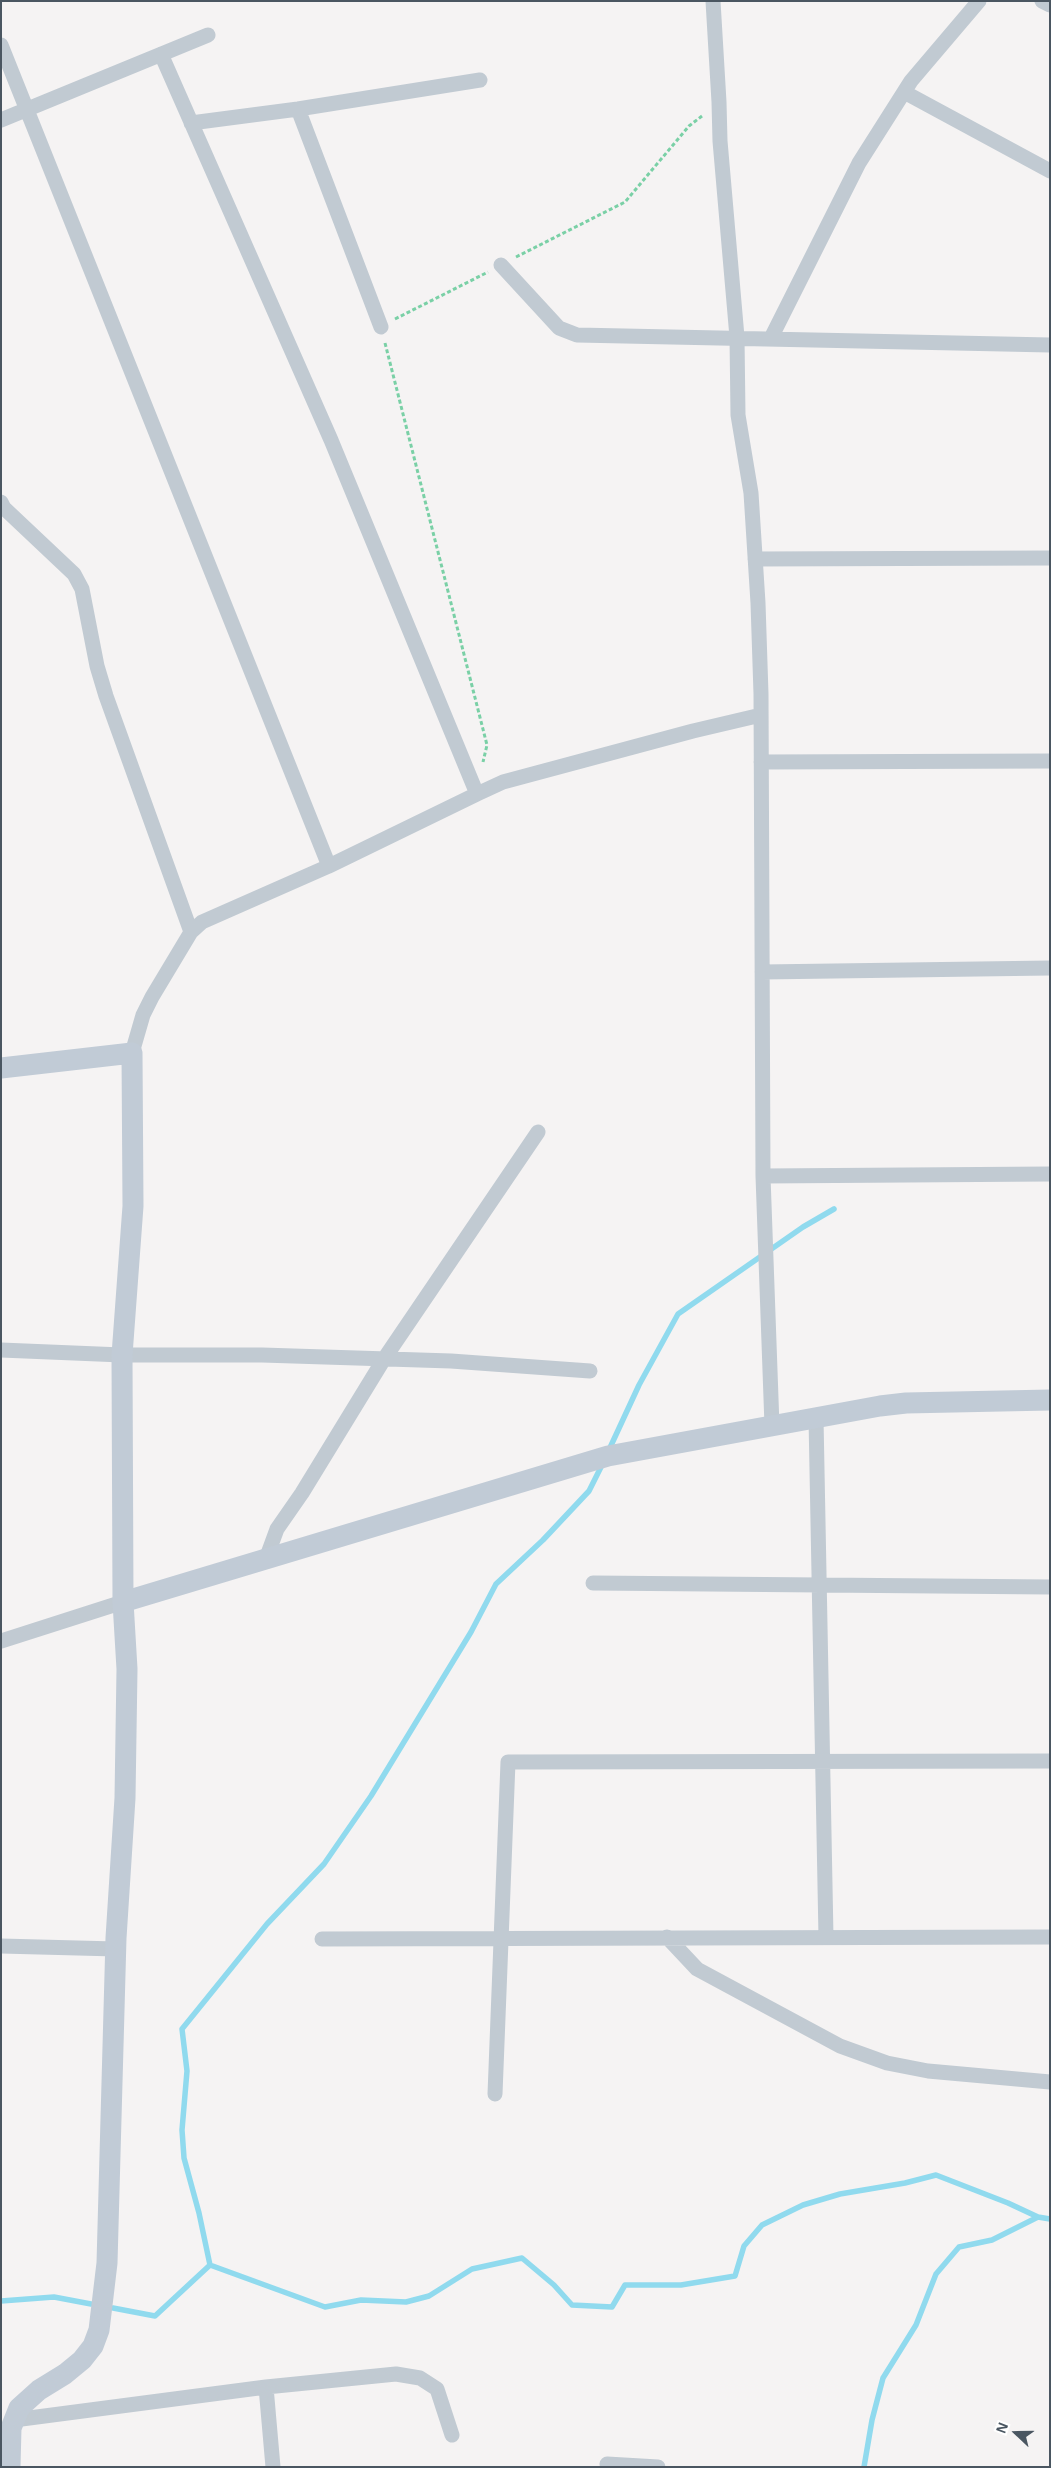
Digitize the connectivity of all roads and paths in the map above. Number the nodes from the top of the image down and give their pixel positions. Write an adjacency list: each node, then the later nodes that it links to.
1 (712, 1): 10 (street)
2 (979, 1): 9 (street)
3 (1042, 1): 4 (street)
4 (1050, 5)
5 (208, 35): 7 (street)
6 (1, 45): 11 (street)
7 (161, 54): 11 (street); 14 (street)
8 (480, 80): 12 (street)
9 (904, 92): 15 (street); 19 (street)
10 (719, 102): 16 (path); 18 (street)
11 (27, 109): 13 (street); 28 (street)
12 (298, 109): 14 (street); 17 (street)
13 (1, 120)
14 (191, 123): 27 (street)
15 (1050, 171)
16 (501, 265): 17 (path); 18 (street)
17 (381, 327): 27 (path)
18 (737, 337): 19 (street); 23 (street)
19 (771, 338): 20 (street)
20 (1050, 345)
21 (1, 502): 29 (street)
22 (1050, 558): 23 (street)
23 (755, 559): 24 (street)
24 (761, 716): 26 (street); 27 (street)
25 (1050, 761): 26 (street)
26 (761, 762): 31 (street)
27 (477, 794): 28 (street)
28 (329, 866): 29 (street)
29 (190, 932): 32 (street)
30 (1050, 968): 31 (street)
31 (762, 972): 36 (street)
32 (132, 1053): 33 (street); 38 (street)
33 (1, 1068)
34 (538, 1132): 39 (street)
35 (1050, 1174): 36 (street)
36 (763, 1176): 43 (street)
37 (1, 1350): 38 (street)
38 (122, 1355): 39 (street); 48 (street)
39 (384, 1359): 40 (street); 44 (street)
40 (590, 1371)
41 (1050, 1400): 42 (street)
42 (816, 1418): 43 (street); 46 (street)
43 (772, 1426): 44 (street)
44 (266, 1559): 48 (street)
45 (592, 1583): 46 (street)
46 (819, 1586): 47 (street); 51 (street)
47 (1050, 1587)
48 (123, 1602): 49 (street); 58 (street)
49 (1, 1641)
50 (1050, 1761): 51 (street)
51 (823, 1762): 52 (street); 54 (street)
52 (500, 1937): 53 (street); 56 (street); 60 (street)
53 (667, 1937): 54 (street); 59 (street)
54 (826, 1937): 55 (street)
55 (1050, 1937)
56 (322, 1940)
57 (1, 1946): 58 (street)
58 (116, 1949): 62 (street)
59 (1050, 2082)
60 (496, 2094)
61 (266, 2387): 62 (street); 63 (street); 66 (street)
62 (14, 2420): 65 (street)
63 (452, 2435)
64 (606, 2464): 67 (street)
65 (10, 2467)
66 (273, 2467)
67 (658, 2467)

